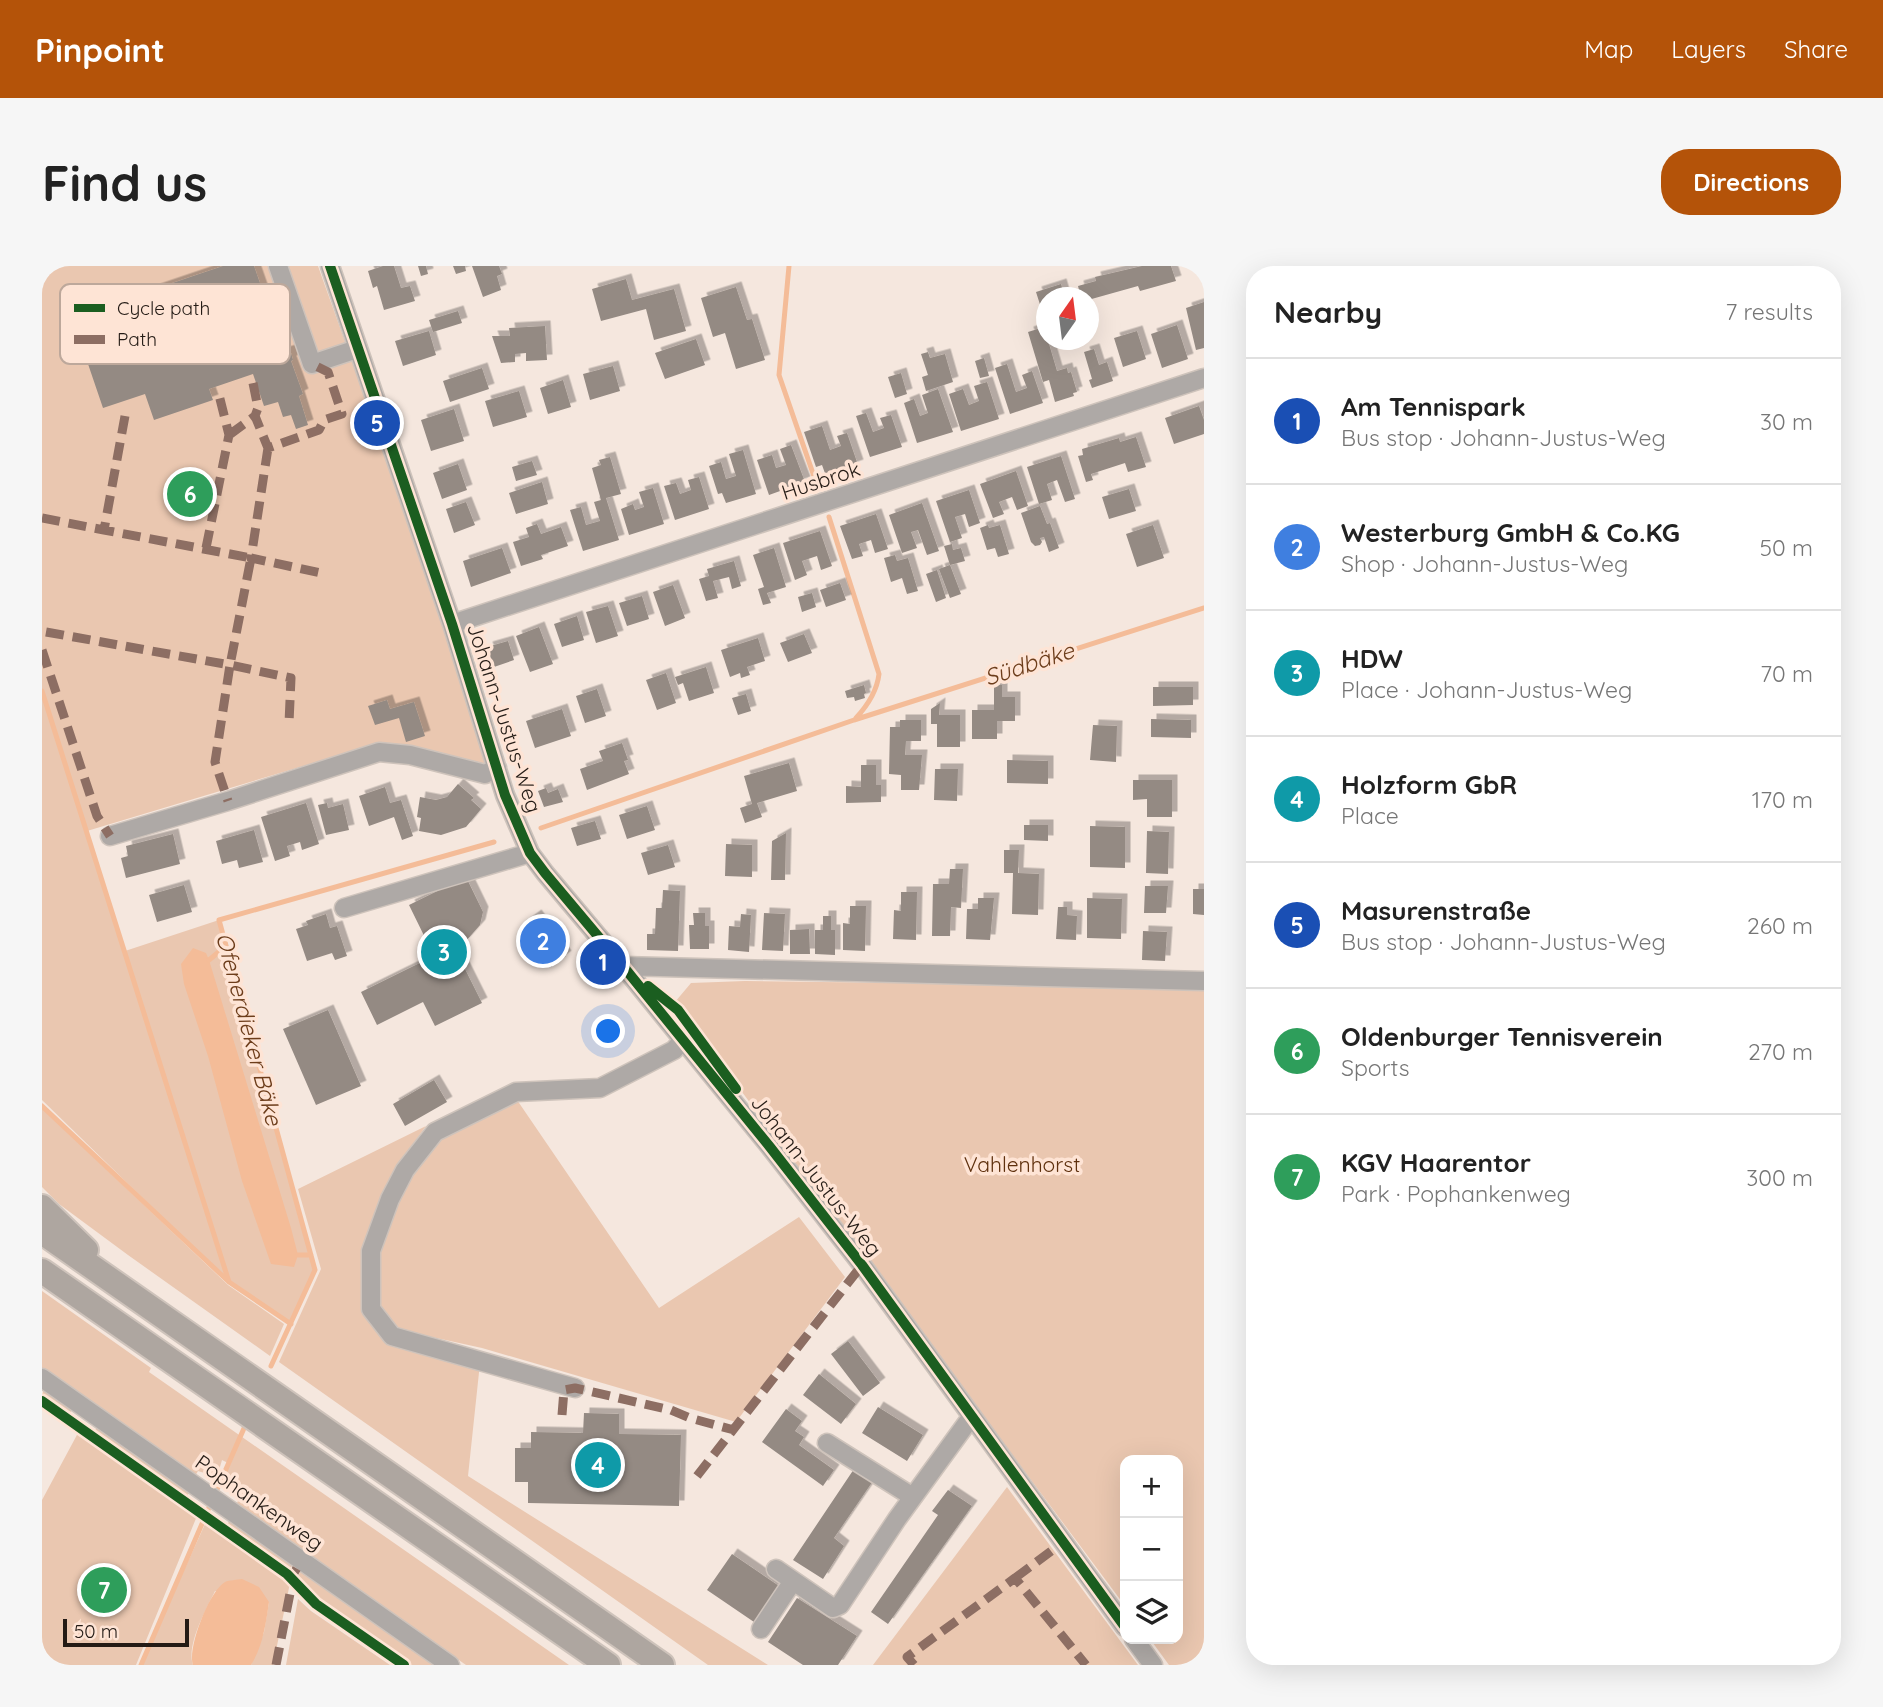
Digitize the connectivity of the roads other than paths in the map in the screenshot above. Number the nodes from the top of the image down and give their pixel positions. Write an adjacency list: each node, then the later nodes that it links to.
1 (278, 266): 3 (street)
2 (330, 266): 5 (street, Johann-Justus-Weg)
3 (284, 284)
4 (290, 301): 5 (street)
5 (358, 349): 7 (street, Johann-Justus-Weg)
6 (1204, 378): 7 (street, Husbrok)
7 (452, 624): 8 (street, Johann-Justus-Weg)
8 (497, 768): 9 (street); 10 (street, Johann-Justus-Weg)
9 (110, 836)
10 (530, 853): 11 (street); 12 (street, Johann-Justus-Weg)
11 (344, 908)
12 (623, 966): 13 (street); 14 (street, Johann-Justus-Weg)
13 (1204, 981)
14 (682, 1041): 20 (street); 21 (street, Johann-Justus-Weg)
15 (42, 1207): 18 (highway)
16 (42, 1232): 18 (highway)
17 (42, 1271): 30 (highway)
18 (120, 1286): 31 (highway)
19 (42, 1378): 29 (street, Pophankenweg)
20 (575, 1388)
21 (972, 1416): 23 (street); 26 (street, Johann-Justus-Weg)
22 (827, 1443): 23 (street)
23 (913, 1497): 25 (street)
24 (776, 1569): 25 (street)
25 (793, 1581): 27 (street)
26 (1120, 1620)
27 (761, 1629)
28 (1138, 1644): 32 (street)
29 (450, 1665)
30 (608, 1665)
31 (662, 1665)
32 (1153, 1665)

